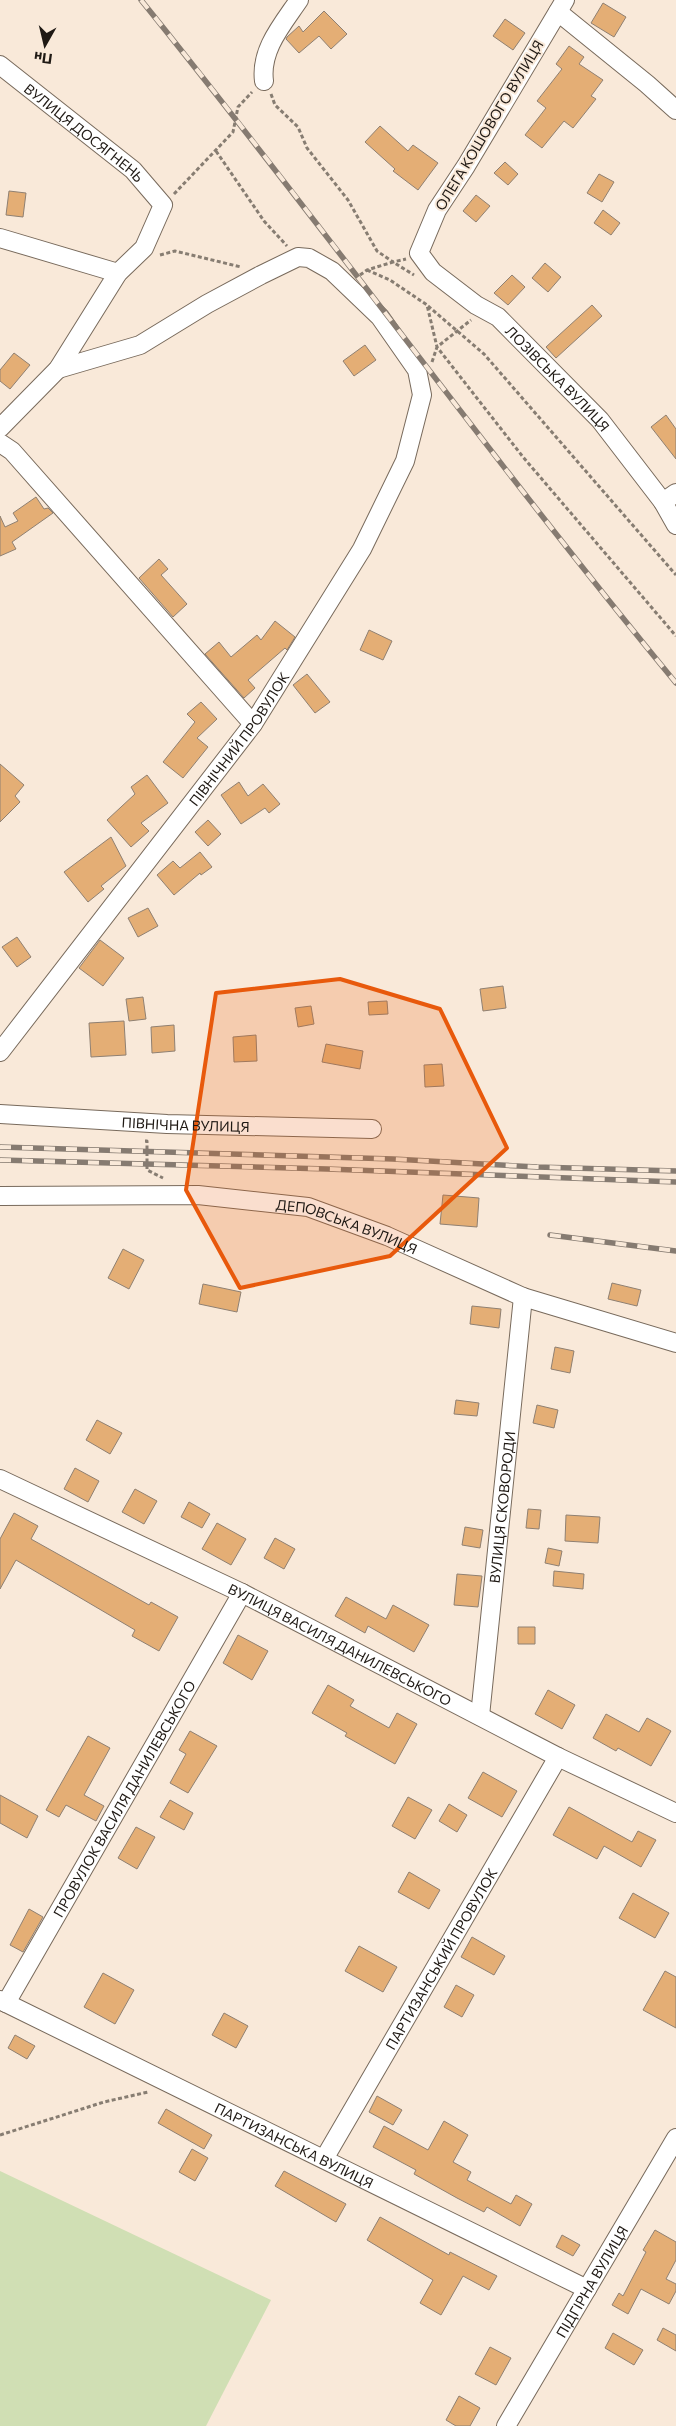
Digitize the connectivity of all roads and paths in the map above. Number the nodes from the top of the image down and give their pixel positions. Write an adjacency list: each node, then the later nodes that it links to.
1 (299, 0): 4 (street)
2 (561, 6): 6 (street); 10 (street, ОЛЕГА КОШОВОГО ВУЛИЦЯ)
3 (0, 66): 8 (street, ВУЛИЦЯ ДОСЯГНЕНЬ)
4 (264, 81): 13 (path)
5 (238, 107): 7 (path)
6 (676, 110)
7 (216, 151): 8 (path); 12 (path)
8 (163, 205): 16 (street)
9 (0, 238): 16 (street)
10 (419, 252): 13 (path); 15 (street, ЛОЗІВСЬКА ВУЛИЦЯ)
11 (152, 257): 14 (path)
12 (298, 258): 22 (street); 29 (street, ПІВНІЧНИЙ ПРОВУЛОК)
13 (393, 262): 15 (path); 17 (path)
14 (243, 268)
15 (433, 272): 18 (street, ЛОЗІВСЬКА ВУЛИЦЯ)
16 (118, 273): 22 (street)
17 (427, 305): 19 (path); 20 (path)
18 (498, 317): 19 (path); 25 (street, ЛОЗІВСЬКА ВУЛИЦЯ)
19 (458, 329): 20 (path); 27 (path)
20 (437, 347): 21 (path); 28 (path)
21 (429, 368)
22 (58, 370): 23 (street)
23 (0, 428)
24 (0, 443): 29 (street)
25 (669, 498): 26 (street, ЛОЗІВСЬКА ВУЛИЦЯ)
26 (676, 525)
27 (676, 575)
28 (676, 636)
29 (252, 724): 30 (street, ПІВНІЧНИЙ ПРОВУЛОК)
30 (0, 1052)
31 (0, 1114): 32 (street, ПІВНІЧНА ВУЛИЦЯ)
32 (372, 1129)
33 (138, 1138): 34 (path)
34 (167, 1179)
35 (0, 1196): 36 (street, ДЕПОВСЬКА ВУЛИЦЯ)
36 (523, 1297): 37 (street, ДЕПОВСЬКА ВУЛИЦЯ); 40 (street, ВУЛИЦЯ СКОВОРОДИ)
37 (676, 1342)
38 (0, 1479): 39 (street, ВУЛИЦЯ ВАСИЛЯ ДАНИЛЕВСЬКОГО)
39 (242, 1593): 40 (street, ВУЛИЦЯ ВАСИЛЯ ДАНИЛЕВСЬКОГО); 43 (street, ПРОВУЛОК ВАСИЛЯ ДАНИЛЕВСЬКОГО)
40 (480, 1716): 41 (street, ВУЛИЦЯ ВАСИЛЯ ДАНИЛЕВСЬКОГО)
41 (558, 1757): 42 (street, ВУЛИЦЯ ВАСИЛЯ ДАНИЛЕВСЬКОГО); 47 (street, ПАРТИЗАНСЬКИЙ ПРОВУЛОК)
42 (676, 1813)
43 (3, 2001): 44 (street, ПАРТИЗАНСЬКА ВУЛИЦЯ)
44 (164, 2081): 45 (path); 47 (street, ПАРТИЗАНСЬКА ВУЛИЦЯ)
45 (0, 2136)
46 (676, 2138): 48 (street, ПІДГІРНА ВУЛИЦЯ)
47 (324, 2159): 48 (street, ПАРТИЗАНСЬКА ВУЛИЦЯ)
48 (587, 2289): 49 (street, ПІДГІРНА ВУЛИЦЯ)
49 (506, 2426)

